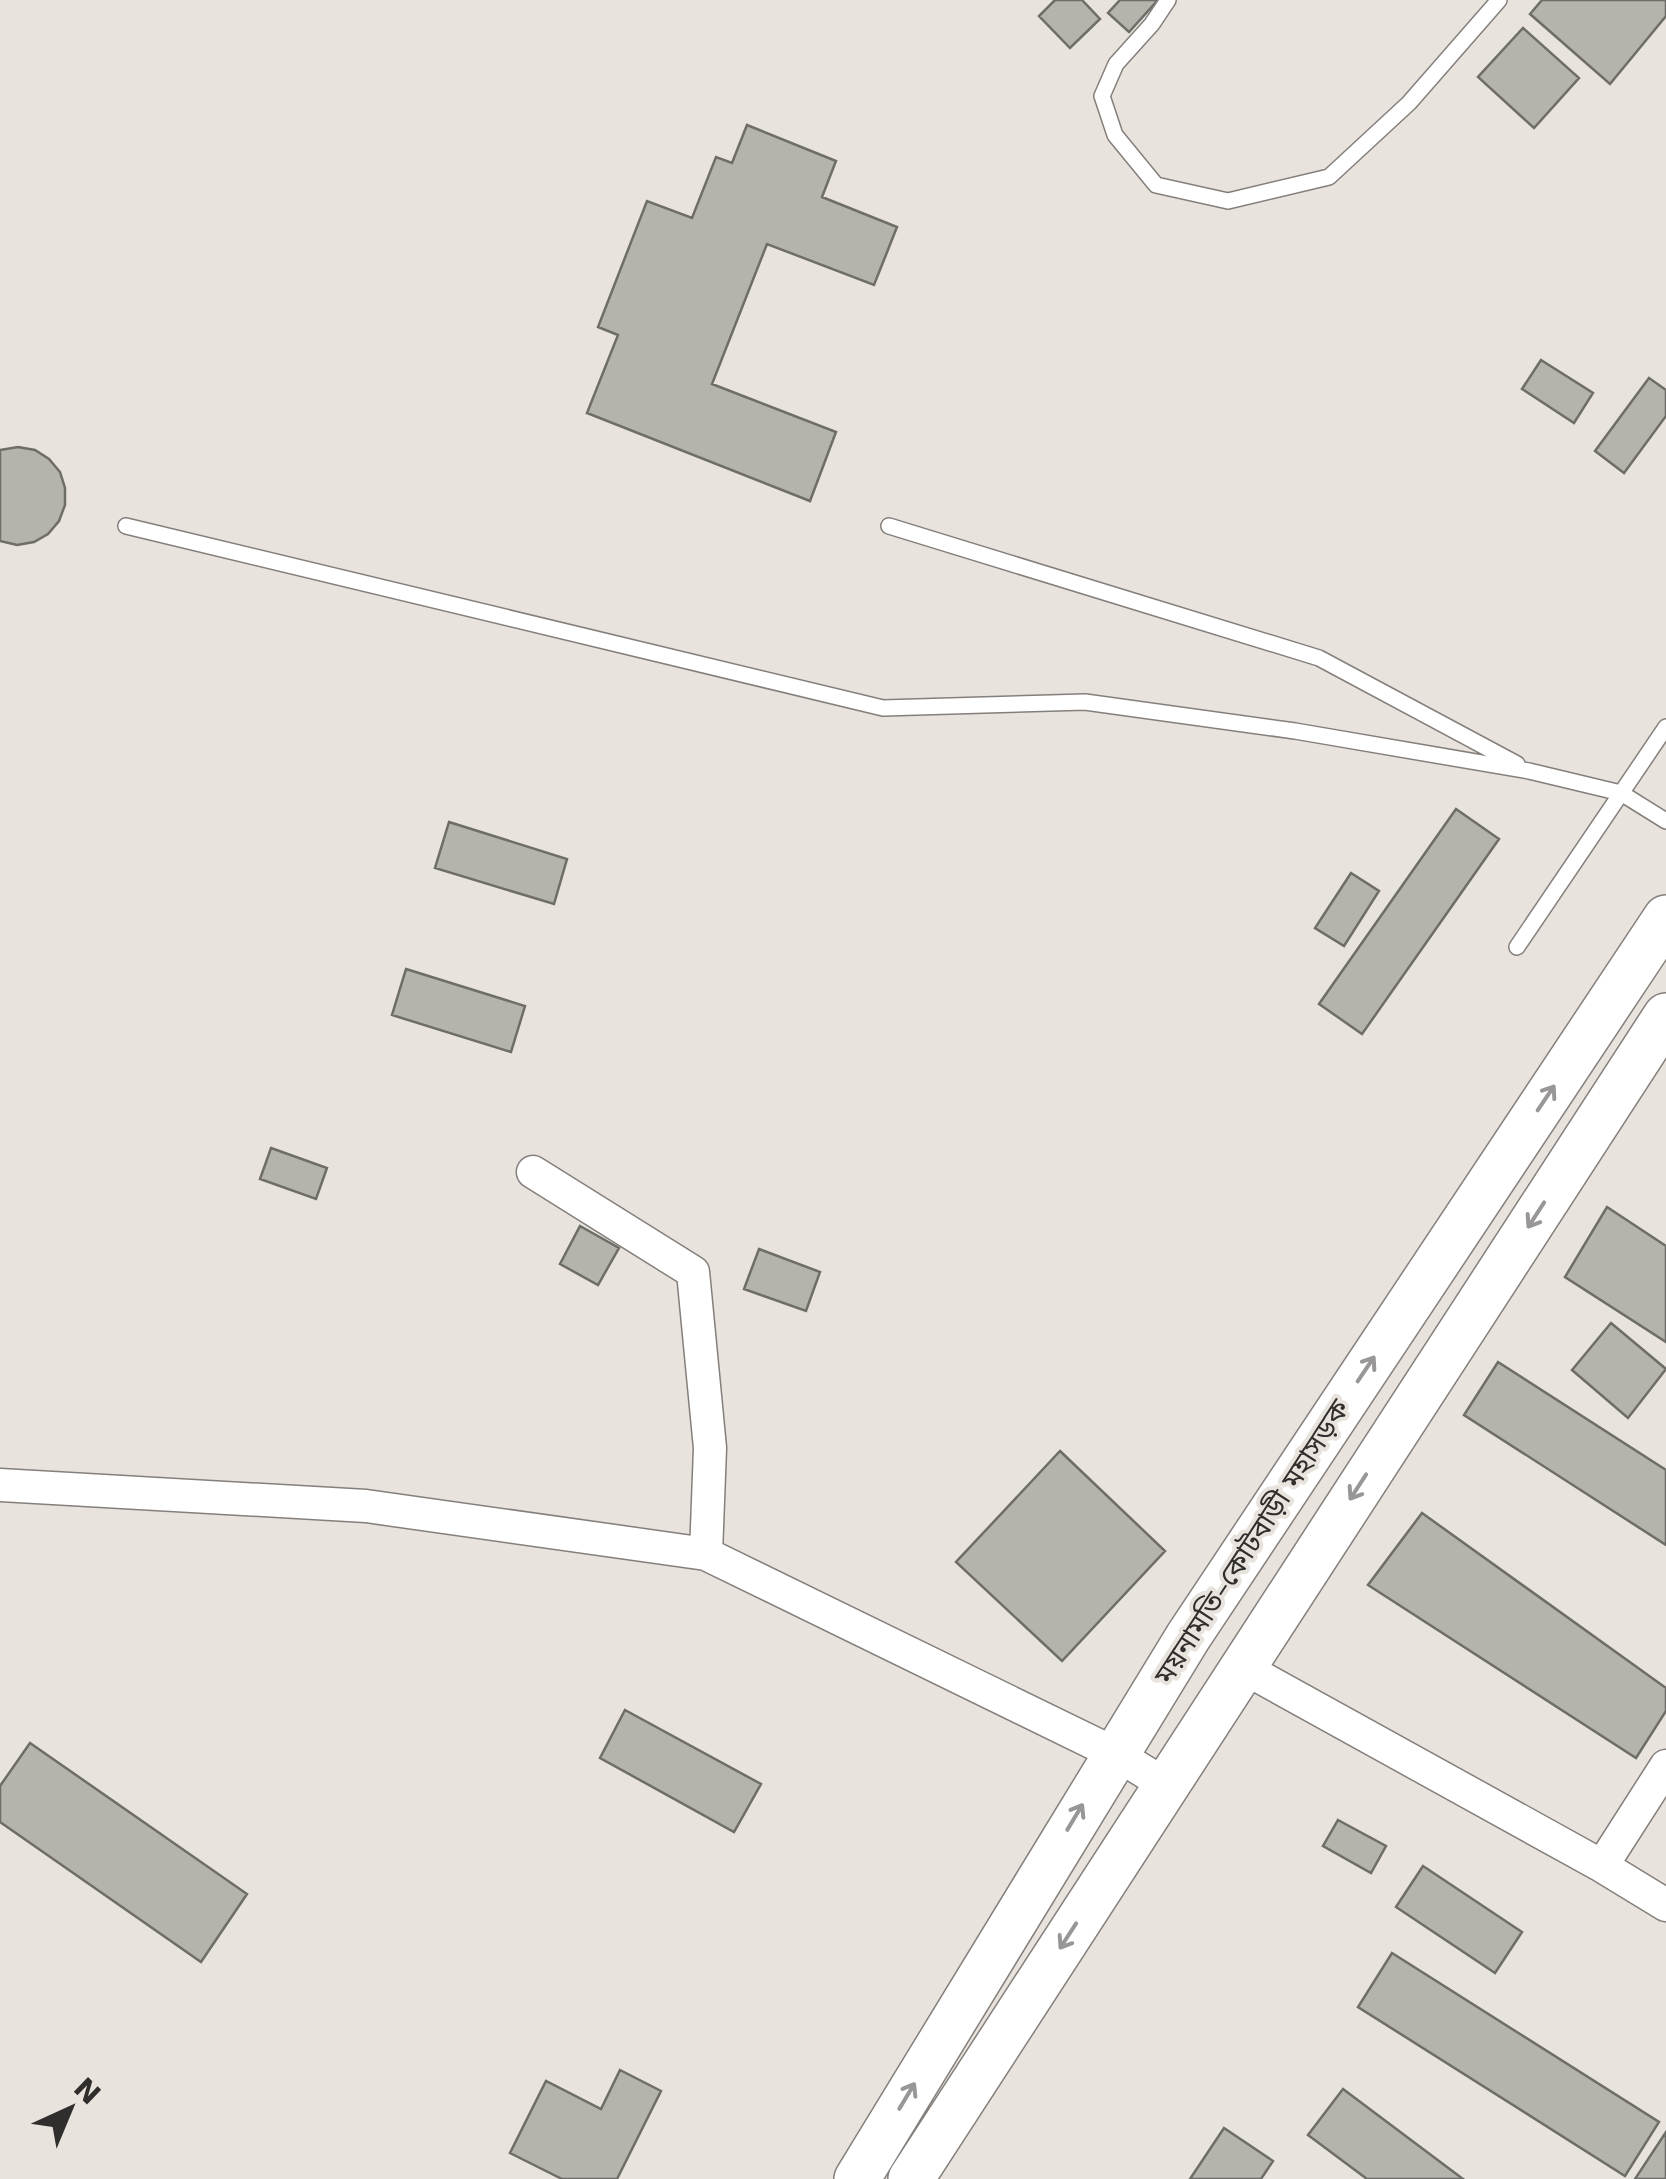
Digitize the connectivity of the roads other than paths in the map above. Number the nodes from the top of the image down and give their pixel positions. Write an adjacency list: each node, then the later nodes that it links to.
1 (1168, 0): 2 (lane)
2 (1499, 0)
3 (126, 526): 6 (lane)
4 (889, 526): 6 (lane)
5 (1666, 727): 7 (lane)
6 (1529, 771): 7 (lane)
7 (1621, 793): 8 (lane); 10 (lane)
8 (1666, 820)
9 (1666, 918): 16 (main road, ময়নামতি–কোটবাড়ী মহাসড়ক, one-way to 9)
10 (1517, 947)
11 (1666, 1016): 15 (main road, one-way to 15)
12 (533, 1172): 14 (street)
13 (0, 1485): 14 (street)
14 (706, 1554): 16 (street)
15 (1242, 1667): 18 (main road); 19 (street)
16 (1114, 1753): 18 (street); 21 (main road, ময়নামতি–কোটবাড়ী মহাসড়ক, one-way to 16)
17 (1666, 1766): 19 (street)
18 (1166, 1786): 22 (main road, one-way to 22)
19 (1602, 1866): 20 (street)
20 (1666, 1906)
21 (857, 2179)
22 (911, 2179)

